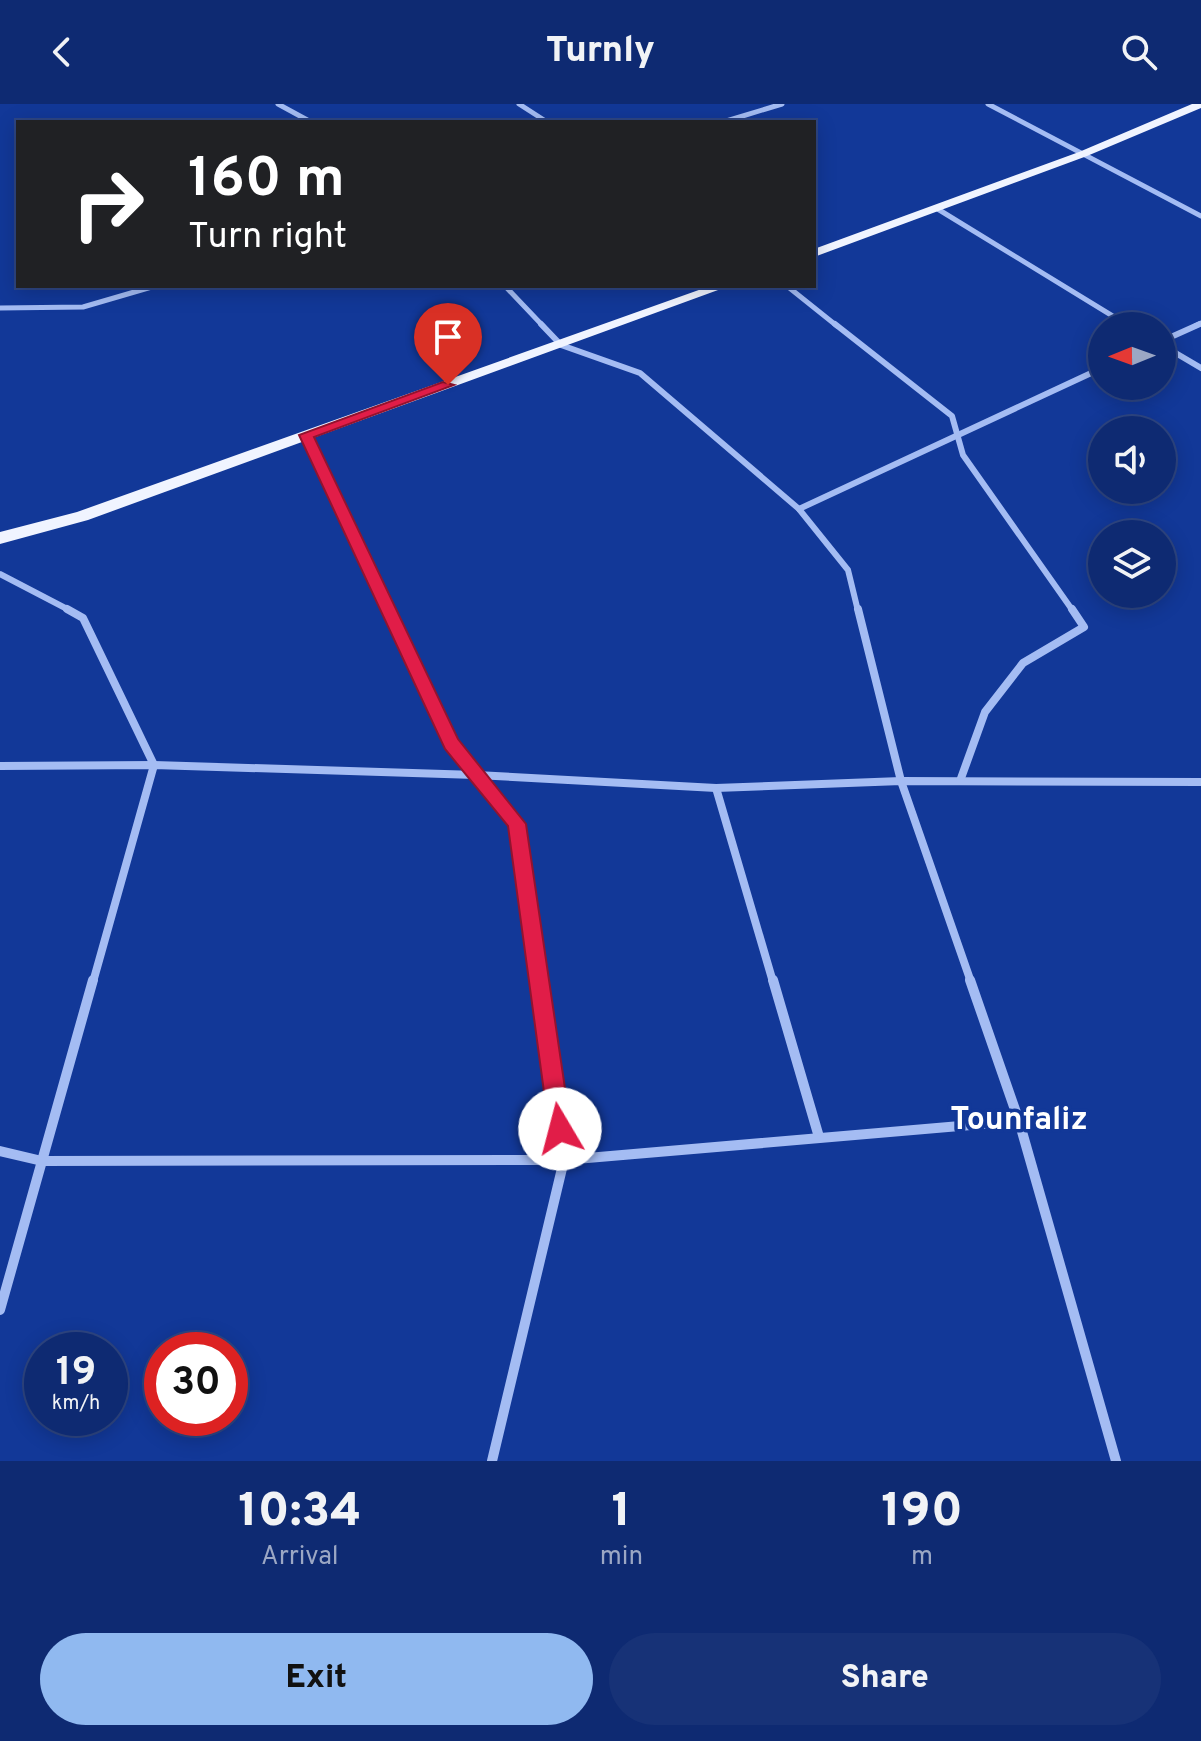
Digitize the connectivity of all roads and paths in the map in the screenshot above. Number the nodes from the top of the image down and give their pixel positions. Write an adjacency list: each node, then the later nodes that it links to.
1 (278, 104): 6 (street)
2 (519, 104): 7 (street)
3 (782, 104): 8 (street)
4 (988, 104): 9 (street)
5 (1201, 104): 9 (main road)
6 (307, 120)
7 (544, 120)
8 (730, 120)
9 (1083, 154): 10 (main road); 11 (street)
10 (936, 208): 12 (main road); 18 (street)
11 (1201, 216)
12 (816, 252)
13 (148, 288): 17 (street)
14 (507, 288): 21 (street)
15 (717, 288): 21 (main road)
16 (790, 288): 26 (street)
17 (0, 308)
18 (1107, 312)
19 (1201, 323): 20 (street)
20 (1176, 336)
21 (561, 345): 25 (main road); 27 (street)
22 (1176, 352): 23 (street)
23 (1201, 368)
24 (1088, 374): 26 (street)
25 (306, 435): 28 (main road); 32 (street)
26 (957, 435): 27 (street); 34 (street)
27 (799, 509): 33 (street)
28 (0, 538)
29 (0, 574): 30 (street)
30 (154, 765): 31 (street); 32 (street); 41 (street)
31 (0, 766)
32 (476, 775): 36 (street); 40 (street)
33 (901, 781): 34 (street); 36 (street); 37 (street)
34 (960, 781): 35 (street)
35 (1201, 782)
36 (716, 788): 38 (street)
37 (1019, 1121): 38 (street); 44 (street)
38 (819, 1137): 40 (street)
39 (0, 1151): 41 (street)
40 (564, 1160): 41 (street); 43 (street)
41 (42, 1161): 42 (street)
42 (0, 1310)
43 (492, 1461)
44 (1116, 1461)

